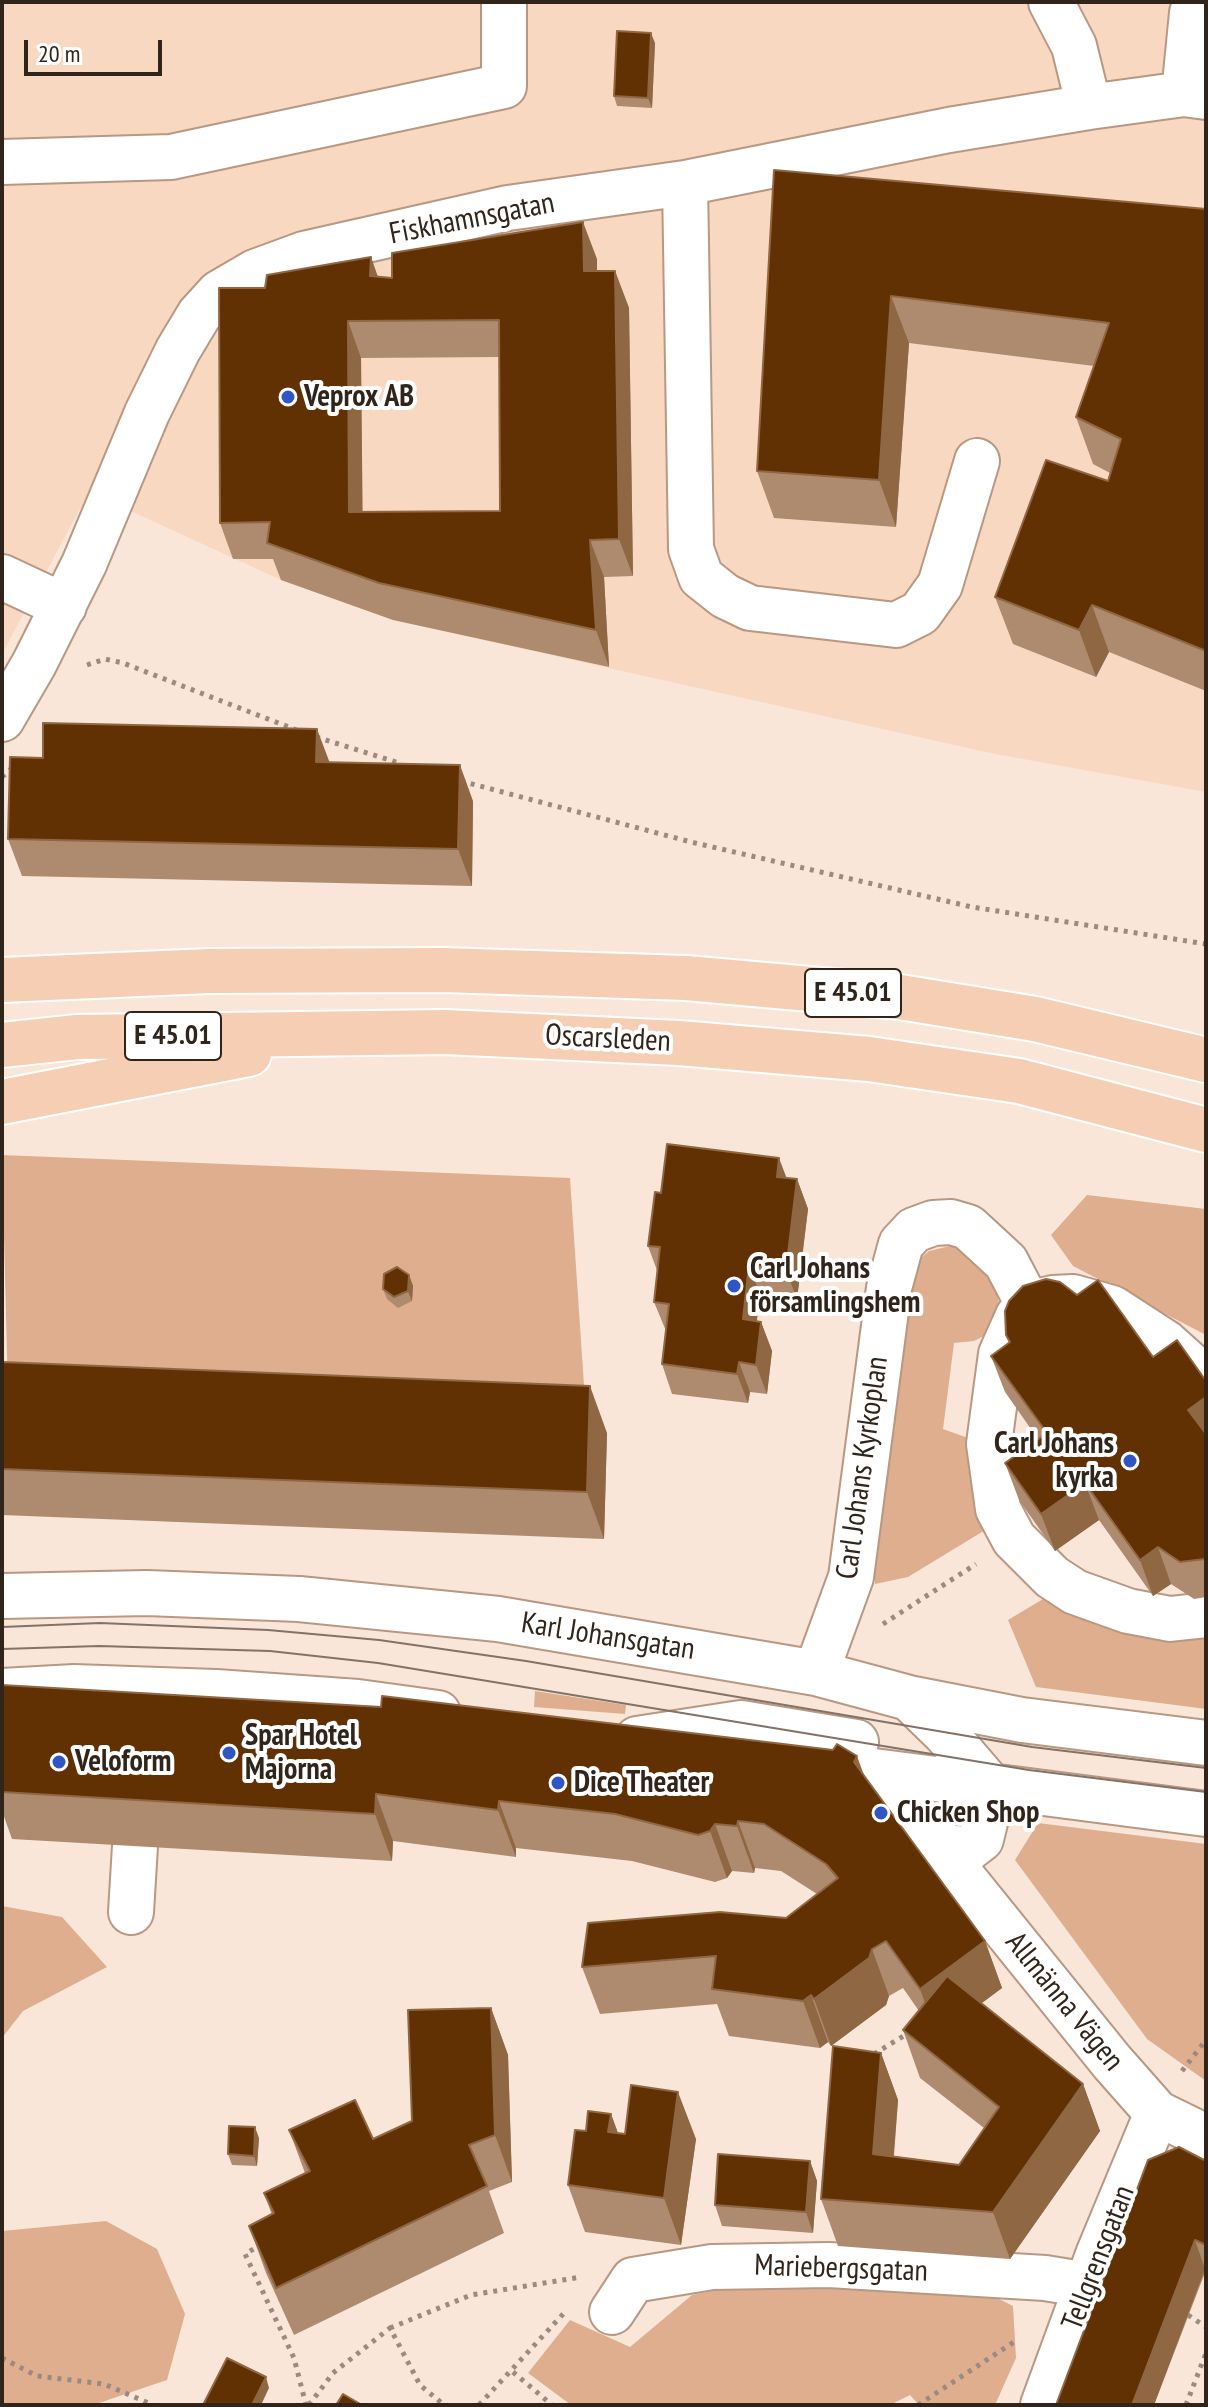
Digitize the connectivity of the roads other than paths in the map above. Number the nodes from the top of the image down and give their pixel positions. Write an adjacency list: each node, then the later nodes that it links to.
1 (504, 2): 6 (street)
2 (1051, 2): 5 (street)
3 (1196, 2): 4 (street)
4 (1195, 95): 5 (street, Fiskhamnsgatan)
5 (1089, 107): 7 (street, Fiskhamnsgatan)
6 (2, 162)
7 (685, 183): 8 (street); 10 (street, Fiskhamnsgatan)
8 (977, 461)
9 (2, 577): 10 (street)
10 (64, 606): 11 (street, Fiskhamnsgatan)
11 (2, 719)
12 (3, 980): 15 (highway, E 45.01)
13 (345, 1033): 14 (highway, Oscarsleden / E 45.01); 16 (highway); 17 (highway, Oscarsleden / E 45.01)
14 (2, 1045)
15 (1206, 1060)
16 (2, 1102)
17 (1206, 1130)
18 (1028, 1304): 19 (street); 21 (street); 23 (street, Carl Johans Kyrkoplan)
19 (1206, 1379)
20 (2, 1596): 22 (street, Karl Johansgatan)
21 (1206, 1615)
22 (711, 1654): 23 (street, Karl Johansgatan); 30 (street)
23 (816, 1673): 25 (street, Karl Johansgatan)
24 (2, 1691): 26 (street)
25 (909, 1698): 29 (street, Karl Johansgatan); 30 (street)
26 (483, 1719)
27 (591, 1733): 28 (street)
28 (637, 1739): 30 (street); 32 (street)
29 (1206, 1743)
30 (968, 1760): 31 (street); 32 (street); 33 (street); 34 (street); 36 (street)
31 (1206, 1768)
32 (889, 1774): 36 (street, Allmänna Vägen)
33 (1206, 1792)
34 (1206, 1814)
35 (135, 1846): 37 (street)
36 (939, 1847): 38 (street, Allmänna Vägen)
37 (131, 1912)
38 (1167, 2095): 39 (street, Allmänna Vägen); 40 (street, Tellgrensgatan)
39 (1206, 2137)
40 (1088, 2285): 41 (street, Mariebergsgatan); 42 (street, Tellgrensgatan)
41 (622, 2296)
42 (1043, 2405)

